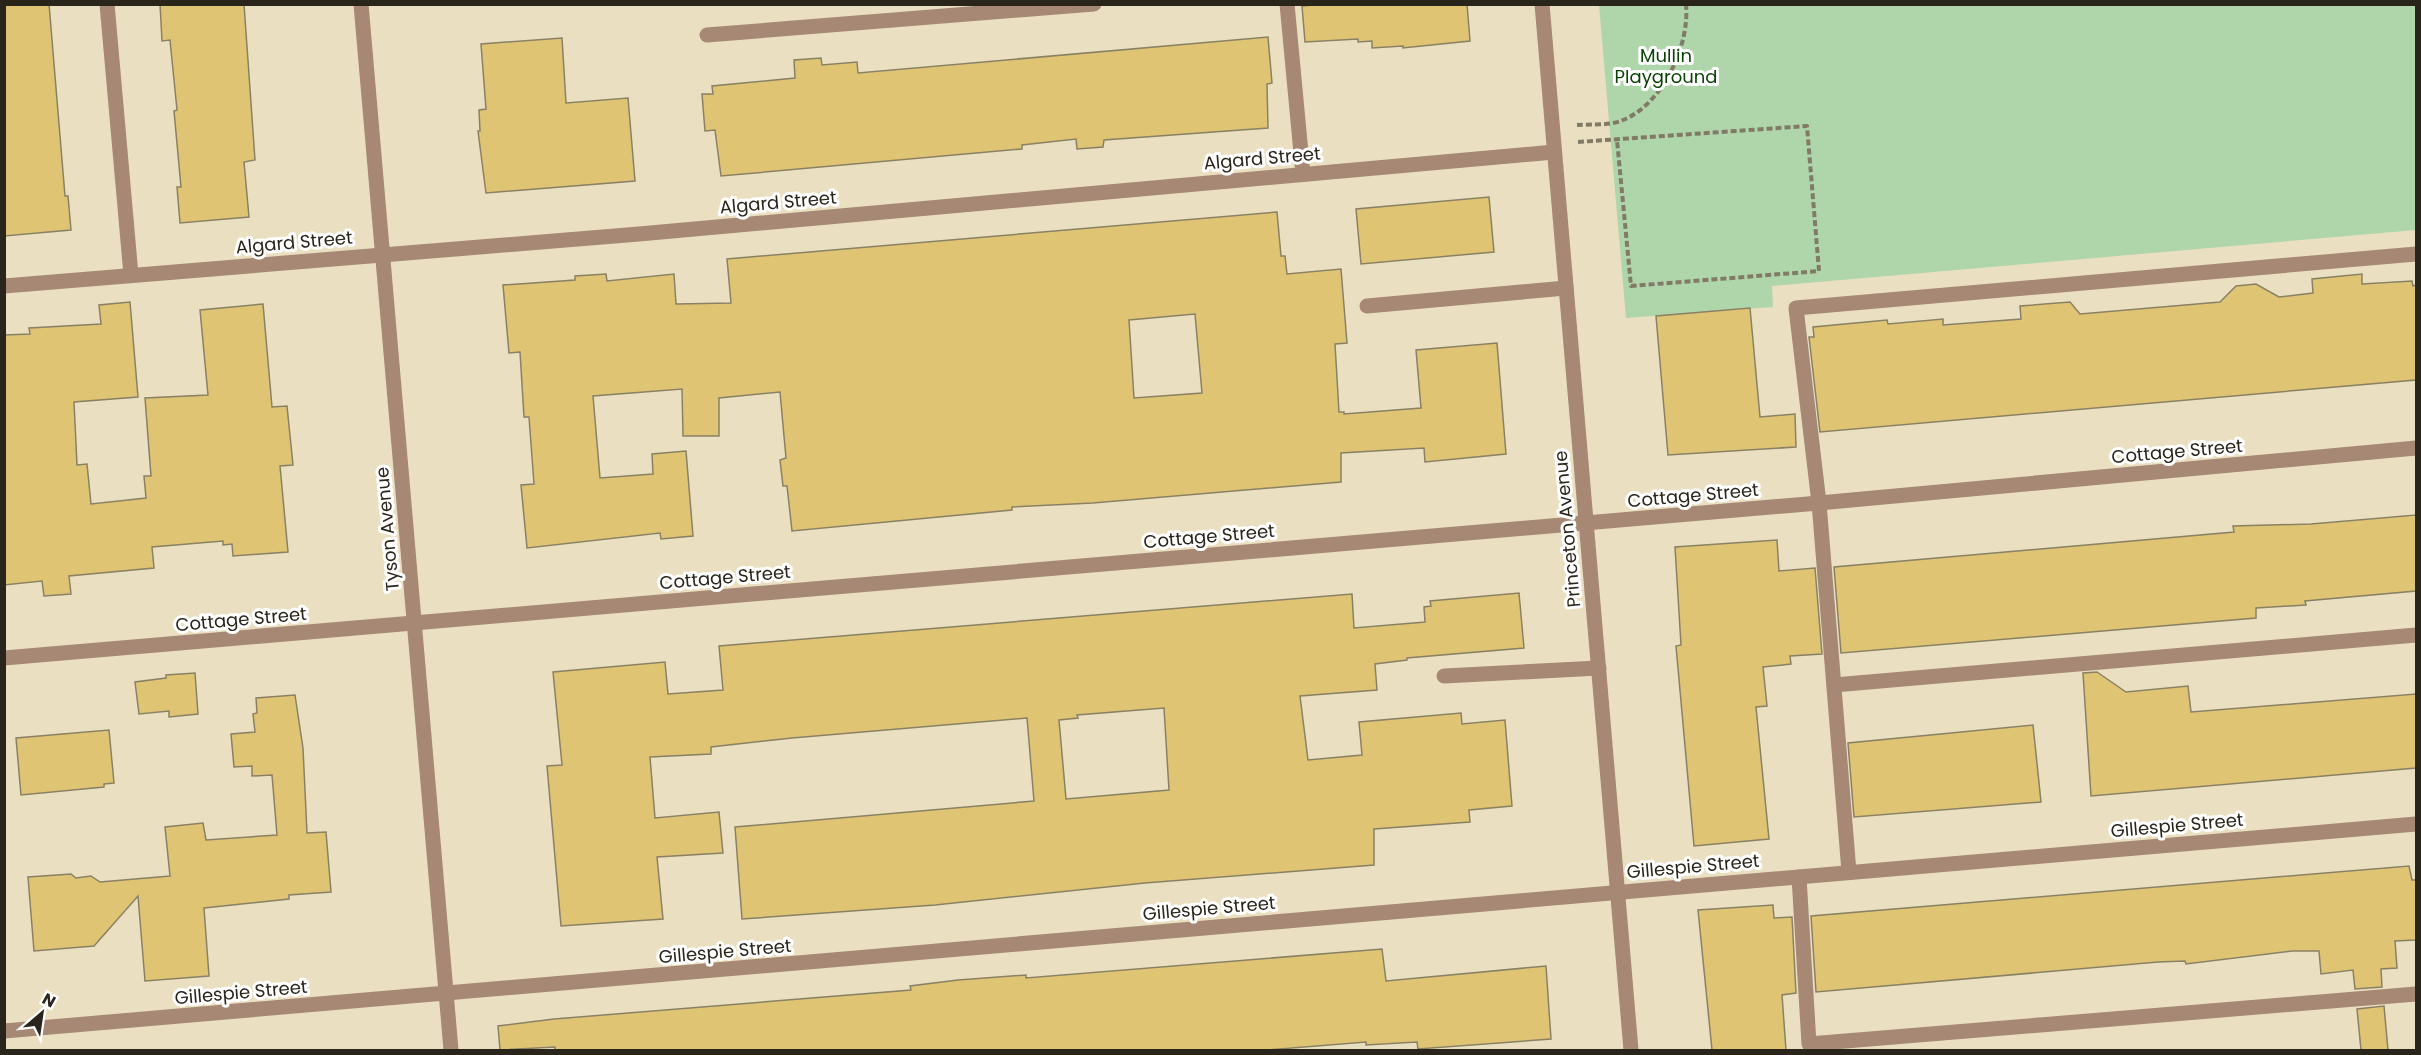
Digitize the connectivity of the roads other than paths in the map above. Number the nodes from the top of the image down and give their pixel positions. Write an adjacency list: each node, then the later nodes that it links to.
1 (107, 4): 11 (street)
2 (361, 4): 9 (street, Tyson Avenue)
3 (1094, 4): 6 (street)
4 (1287, 4): 8 (street)
5 (1542, 4): 7 (street, Princeton Avenue)
6 (707, 35)
7 (1554, 148): 8 (street, Algard Street); 13 (street, Princeton Avenue)
8 (1303, 174): 9 (street, Algard Street)
9 (383, 253): 11 (street, Algard Street); 18 (street, Tyson Avenue)
10 (2416, 254): 16 (street)
11 (131, 275): 12 (street, Algard Street)
12 (4, 286)
13 (1566, 288): 14 (street); 17 (street, Princeton Avenue)
14 (1368, 306)
15 (2416, 448): 16 (street, Cottage Street)
16 (1819, 503): 17 (street, Cottage Street); 23 (street)
17 (1586, 523): 18 (street, Cottage Street); 21 (street, Princeton Avenue)
18 (414, 624): 20 (street, Cottage Street); 29 (street, Tyson Avenue)
19 (2416, 635): 23 (street)
20 (4, 658)
21 (1599, 668): 22 (street); 27 (street, Princeton Avenue)
22 (1444, 676)
23 (1834, 686): 25 (street)
24 (2416, 824): 25 (street, Gillespie Street)
25 (1849, 872): 26 (street, Gillespie Street)
26 (1798, 877): 27 (street, Gillespie Street); 31 (street)
27 (1617, 892): 29 (street, Gillespie Street); 33 (street, Princeton Avenue)
28 (2416, 994): 31 (street)
29 (447, 995): 30 (street, Gillespie Street); 32 (street, Tyson Avenue)
30 (4, 1031)
31 (1839, 1046)
32 (451, 1050)
33 (1631, 1050)

